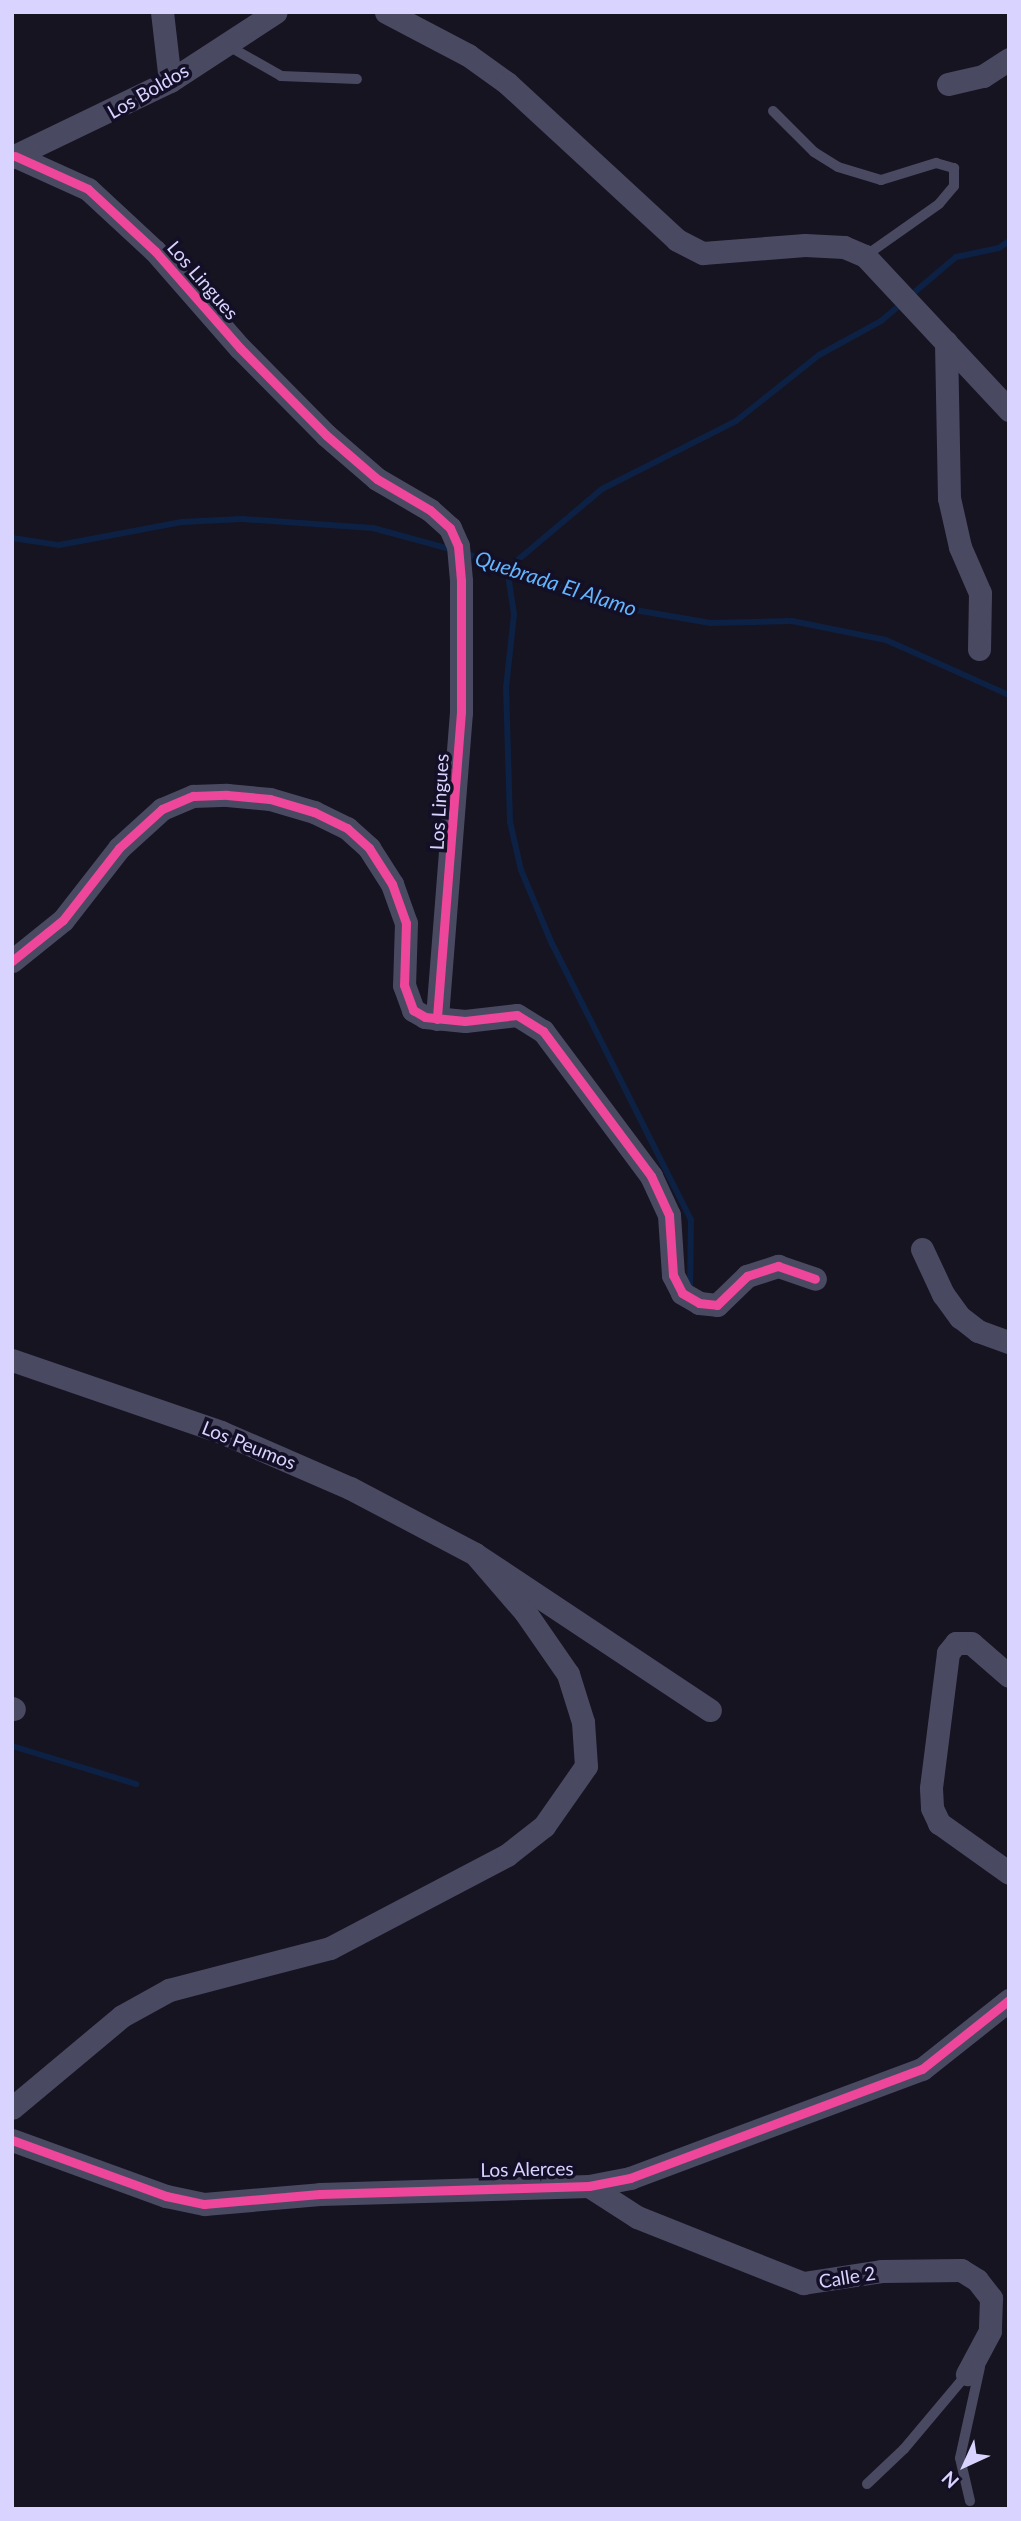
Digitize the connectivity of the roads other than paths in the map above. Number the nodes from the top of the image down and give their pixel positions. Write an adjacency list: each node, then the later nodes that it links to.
1 (162, 12): 7 (street)
2 (276, 12): 4 (street, Los Boldos)
3 (386, 12): 11 (street)
4 (225, 44): 6 (lane); 7 (street, Los Boldos)
5 (1009, 60): 8 (street)
6 (357, 79)
7 (170, 81): 10 (street, Los Boldos)
8 (948, 84)
9 (773, 111): 11 (lane)
10 (14, 157): 16 (street, Los Lingues)
11 (865, 256): 12 (street)
12 (946, 342): 13 (street); 14 (street)
13 (1009, 410)
14 (979, 649)
15 (12, 961): 16 (street)
16 (437, 1019): 18 (street)
17 (922, 1249): 19 (street)
18 (815, 1279)
19 (1009, 1342)
20 (12, 1360): 21 (street, Los Peumos)
21 (475, 1554): 23 (street, Los Peumos); 26 (street)
22 (1009, 1676): 24 (street)
23 (710, 1710)
24 (1009, 1873)
25 (1009, 2000): 28 (street, Los Alerces)
26 (12, 2108)
27 (12, 2140): 28 (street, Los Alerces)
28 (589, 2186): 29 (street, Calle 2)
29 (978, 2354): 30 (street, Calle 2); 32 (lane)
30 (967, 2374): 31 (lane)
31 (867, 2484)
32 (970, 2501)

